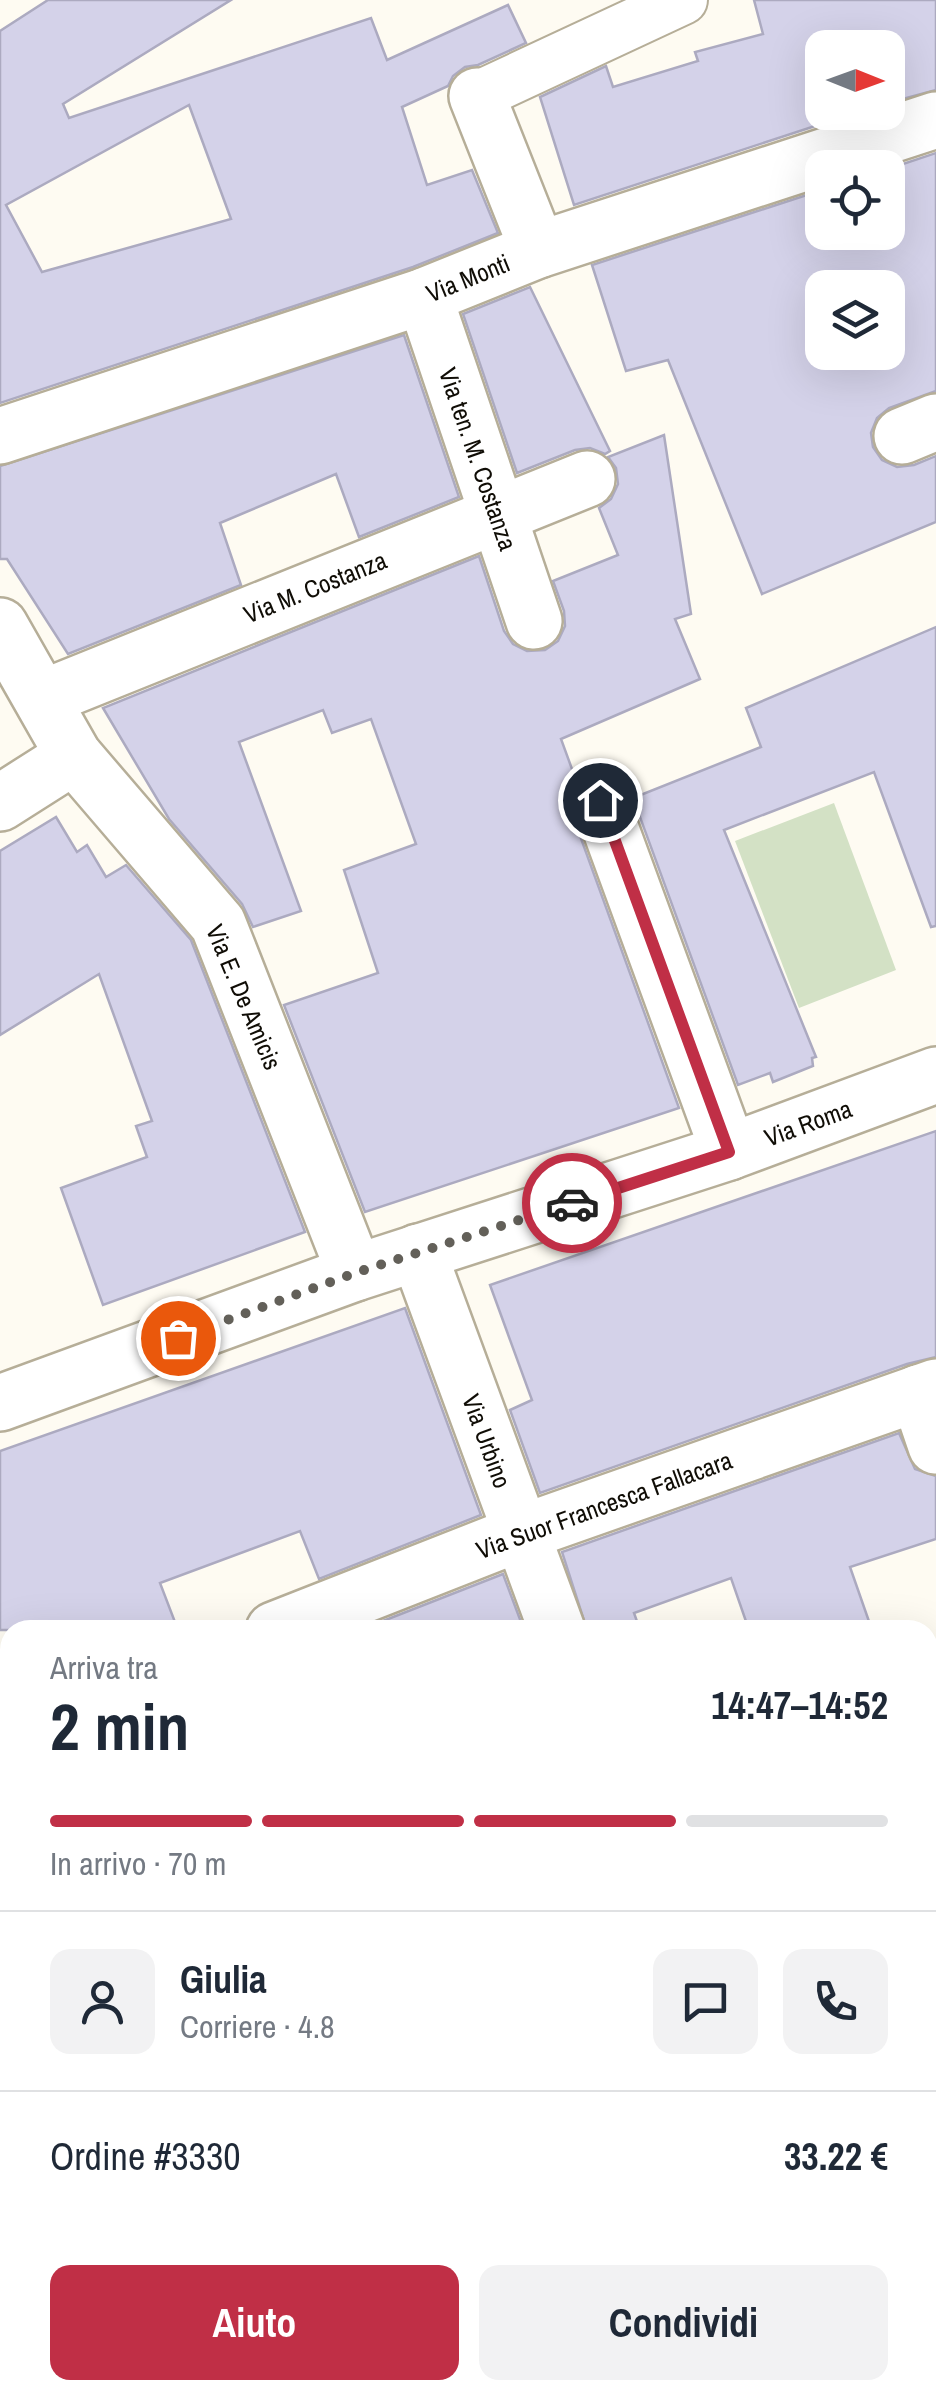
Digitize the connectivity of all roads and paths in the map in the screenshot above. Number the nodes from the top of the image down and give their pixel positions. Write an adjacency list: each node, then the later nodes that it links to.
1 (683, 0): 2 (street)
2 (477, 96): 4 (street)
3 (936, 120): 4 (street, Via Monti)
4 (538, 250): 5 (street, Via Monti)
5 (424, 296): 6 (street, Via Monti); 8 (street, Via ten. M. Costanza)
6 (0, 436)
7 (587, 480): 8 (street, Via M. Costanza)
8 (496, 514): 9 (street, Via ten. M. Costanza); 11 (street, Via M. Costanza)
9 (534, 622)
10 (0, 626): 11 (street, Via E. De Amicis)
11 (43, 698): 12 (street, Via E. De Amicis)
12 (74, 756): 14 (street); 18 (street, Via E. De Amicis)
13 (600, 800): 16 (street)
14 (0, 803)
15 (936, 1076): 16 (street, Via Roma)
16 (729, 1152): 17 (street, Via Roma)
17 (418, 1252): 18 (street, Via Roma); 22 (street, Via Urbino)
18 (355, 1273): 20 (street, Via Roma)
19 (927, 1390): 21 (street); 22 (street, Via Suor Francesca Fallacara)
20 (0, 1403)
21 (936, 1446)
22 (521, 1533): 23 (street, Via Suor Francesca Fallacara); 24 (street, Via Urbino)
23 (310, 1620)
24 (553, 1620)

